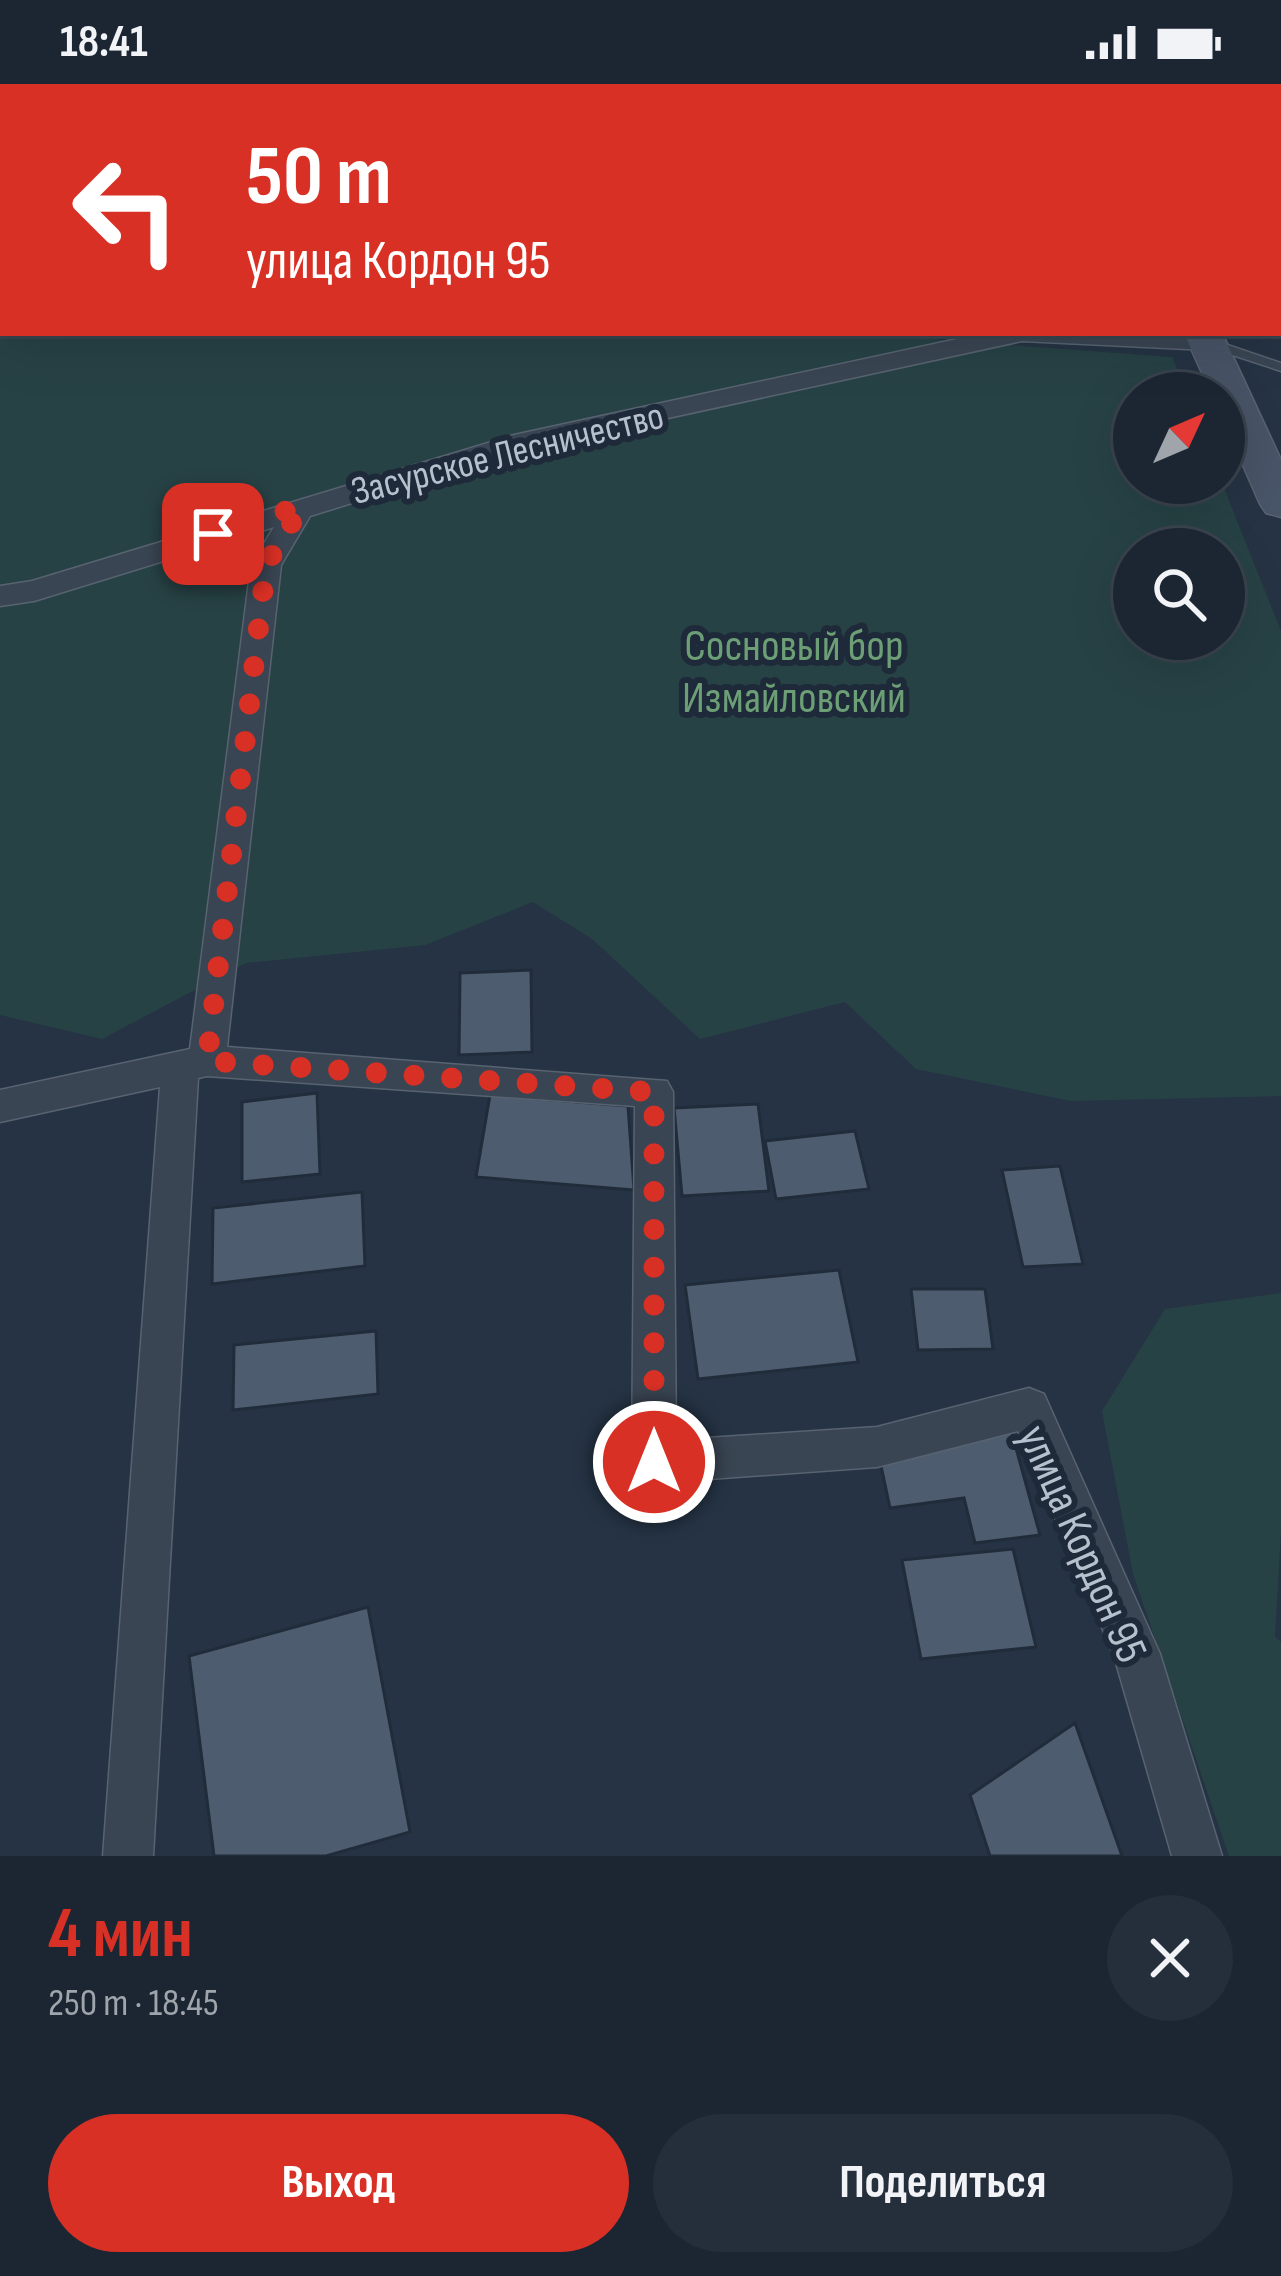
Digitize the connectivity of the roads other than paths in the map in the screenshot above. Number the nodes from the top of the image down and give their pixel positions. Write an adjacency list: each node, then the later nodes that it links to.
1 (1007, 336): 6 (street, Засурское Лесничество)
2 (1160, 336): 3 (street, Засурское Лесничество)
3 (1206, 337): 4 (lane); 5 (main road)
4 (1281, 367)
5 (1281, 504)
6 (302, 506): 7 (street, Засурское Лесничество); 8 (street)
7 (0, 596)
8 (193, 1064): 9 (street, улица Кордон 95); 10 (street); 11 (street, улица Кордон 95)
9 (0, 1106)
10 (128, 1856)
11 (1197, 1856)

